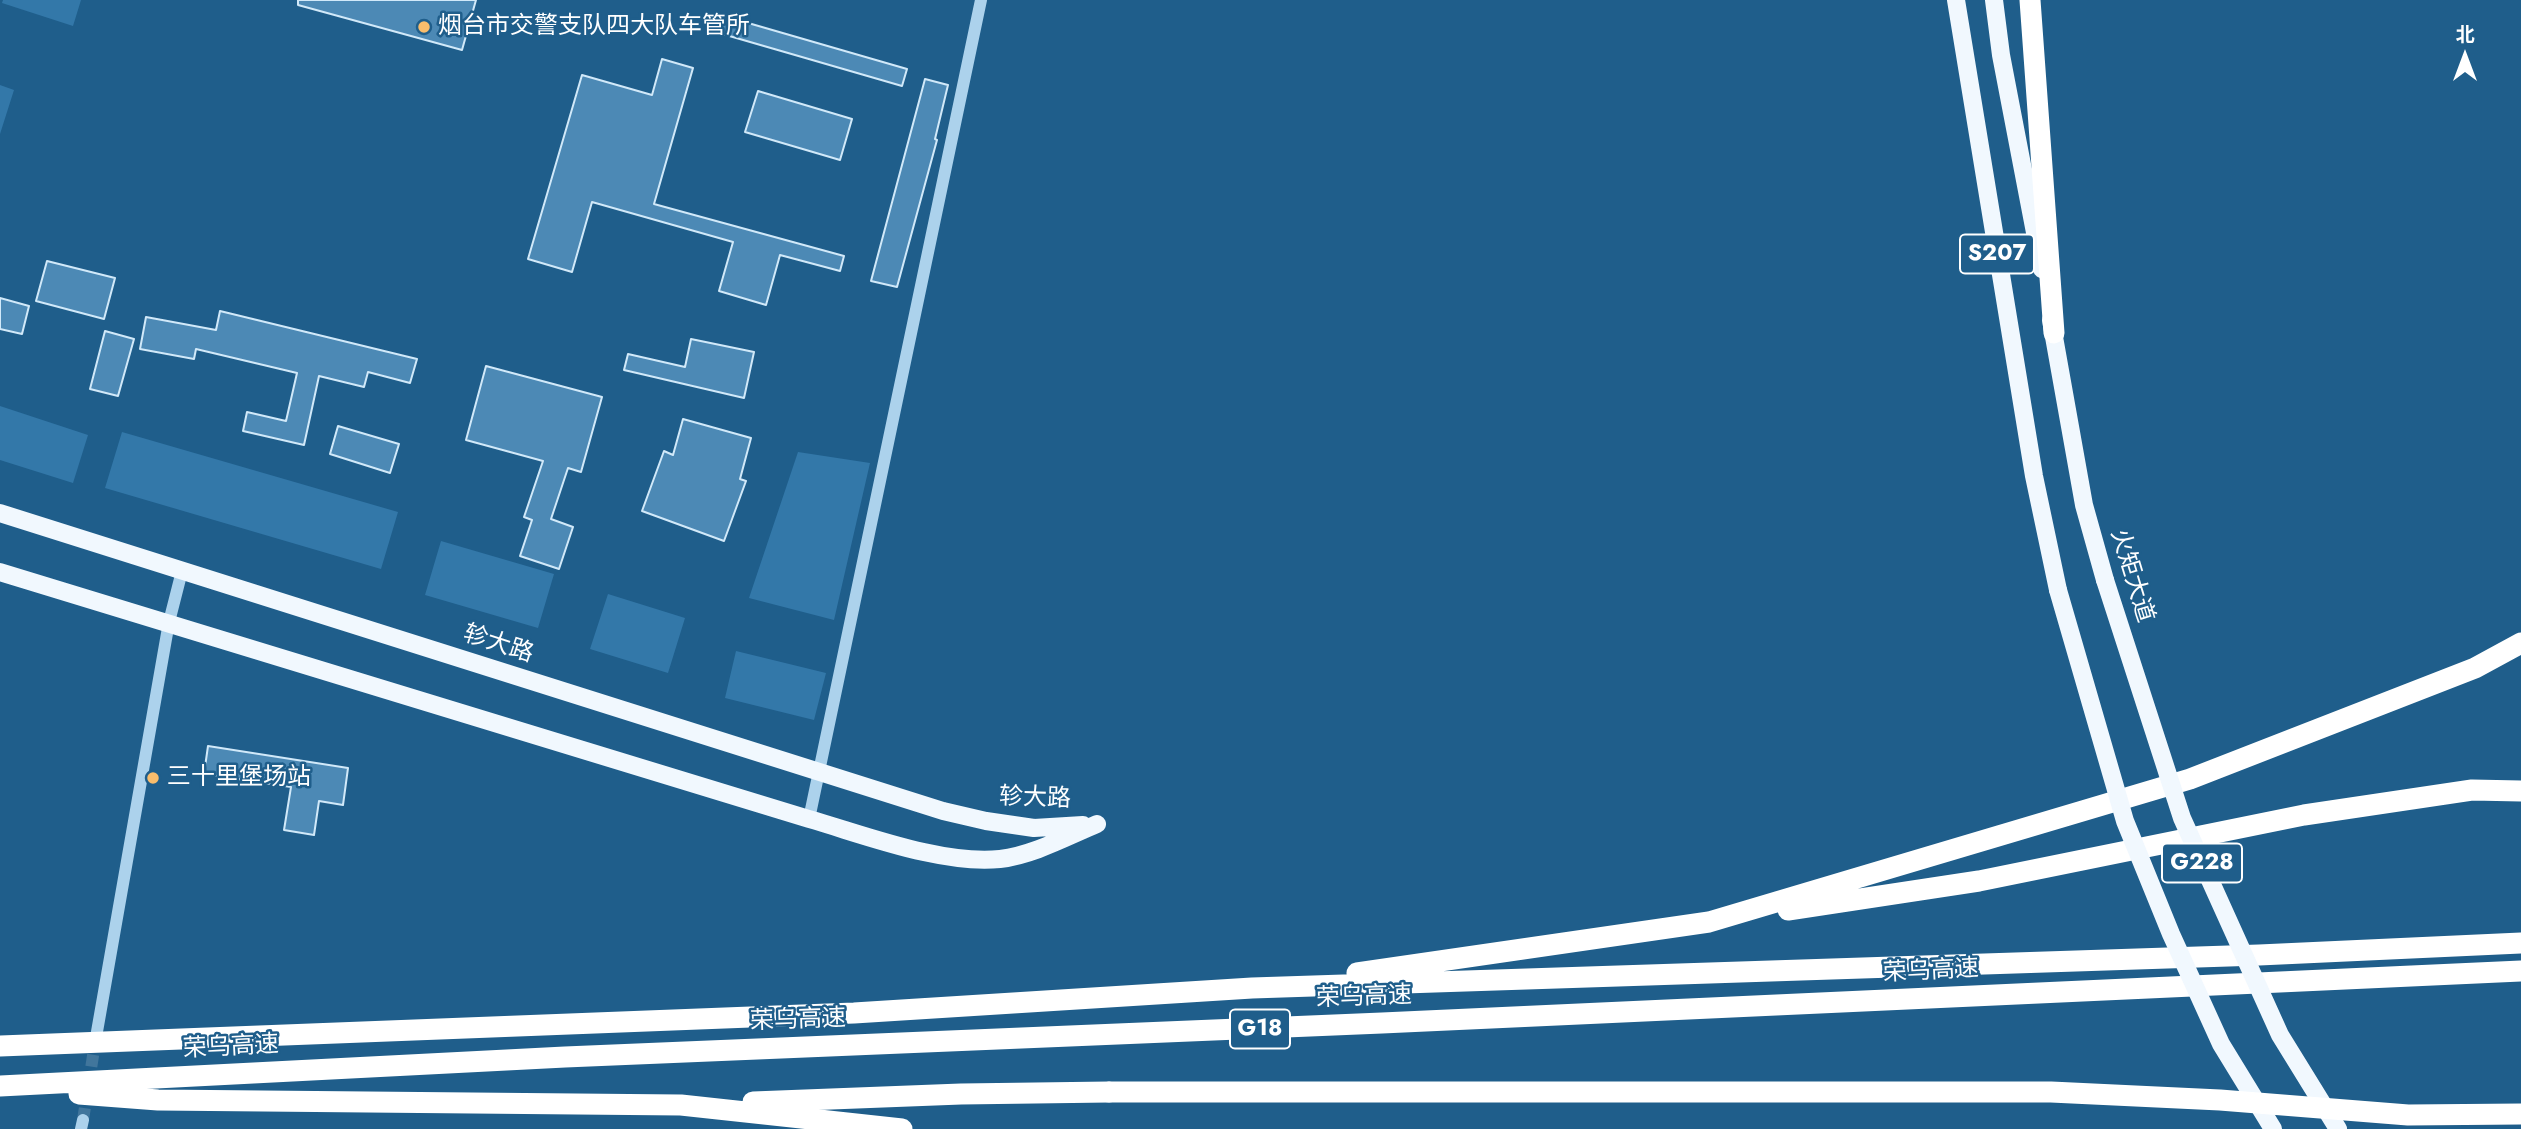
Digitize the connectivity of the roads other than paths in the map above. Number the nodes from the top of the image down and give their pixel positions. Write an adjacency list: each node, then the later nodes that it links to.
1 (981, 0): 13 (street)
2 (1956, 0): 7 (main road, S207)
3 (1994, 0): 5 (main road, 火矩大道 / S207)
4 (2030, 0): 5 (highway)
5 (2054, 333): 6 (main road, 火矩大道 / S207)
6 (2084, 505): 27 (main road, 火矩大道 / G228, bridge)
7 (2042, 507): 26 (main road, G228, bridge)
8 (0, 513): 9 (main road, 轸大路)
9 (182, 570): 11 (street); 13 (main road, 轸大路)
10 (0, 572): 11 (main road, 轸大路)
11 (169, 622): 15 (main road, 轸大路); 20 (street)
12 (2521, 643): 16 (highway)
13 (820, 773): 15 (street); 15 (main road, 轸大路)
14 (2521, 791): 16 (highway)
15 (809, 819)
16 (1709, 922): 19 (highway)
17 (2521, 943): 19 (highway, 荣乌高速 / G18)
18 (2521, 971): 22 (highway, 荣乌高速 / G18)
19 (1252, 988): 21 (highway, 荣乌高速 / G18)
20 (95, 1043)
21 (0, 1046)
22 (0, 1087): 23 (highway)
23 (681, 1104): 24 (highway, bridge); 25 (highway)
24 (2521, 1114)
25 (902, 1129)
26 (2273, 1129)
27 (2338, 1129)

